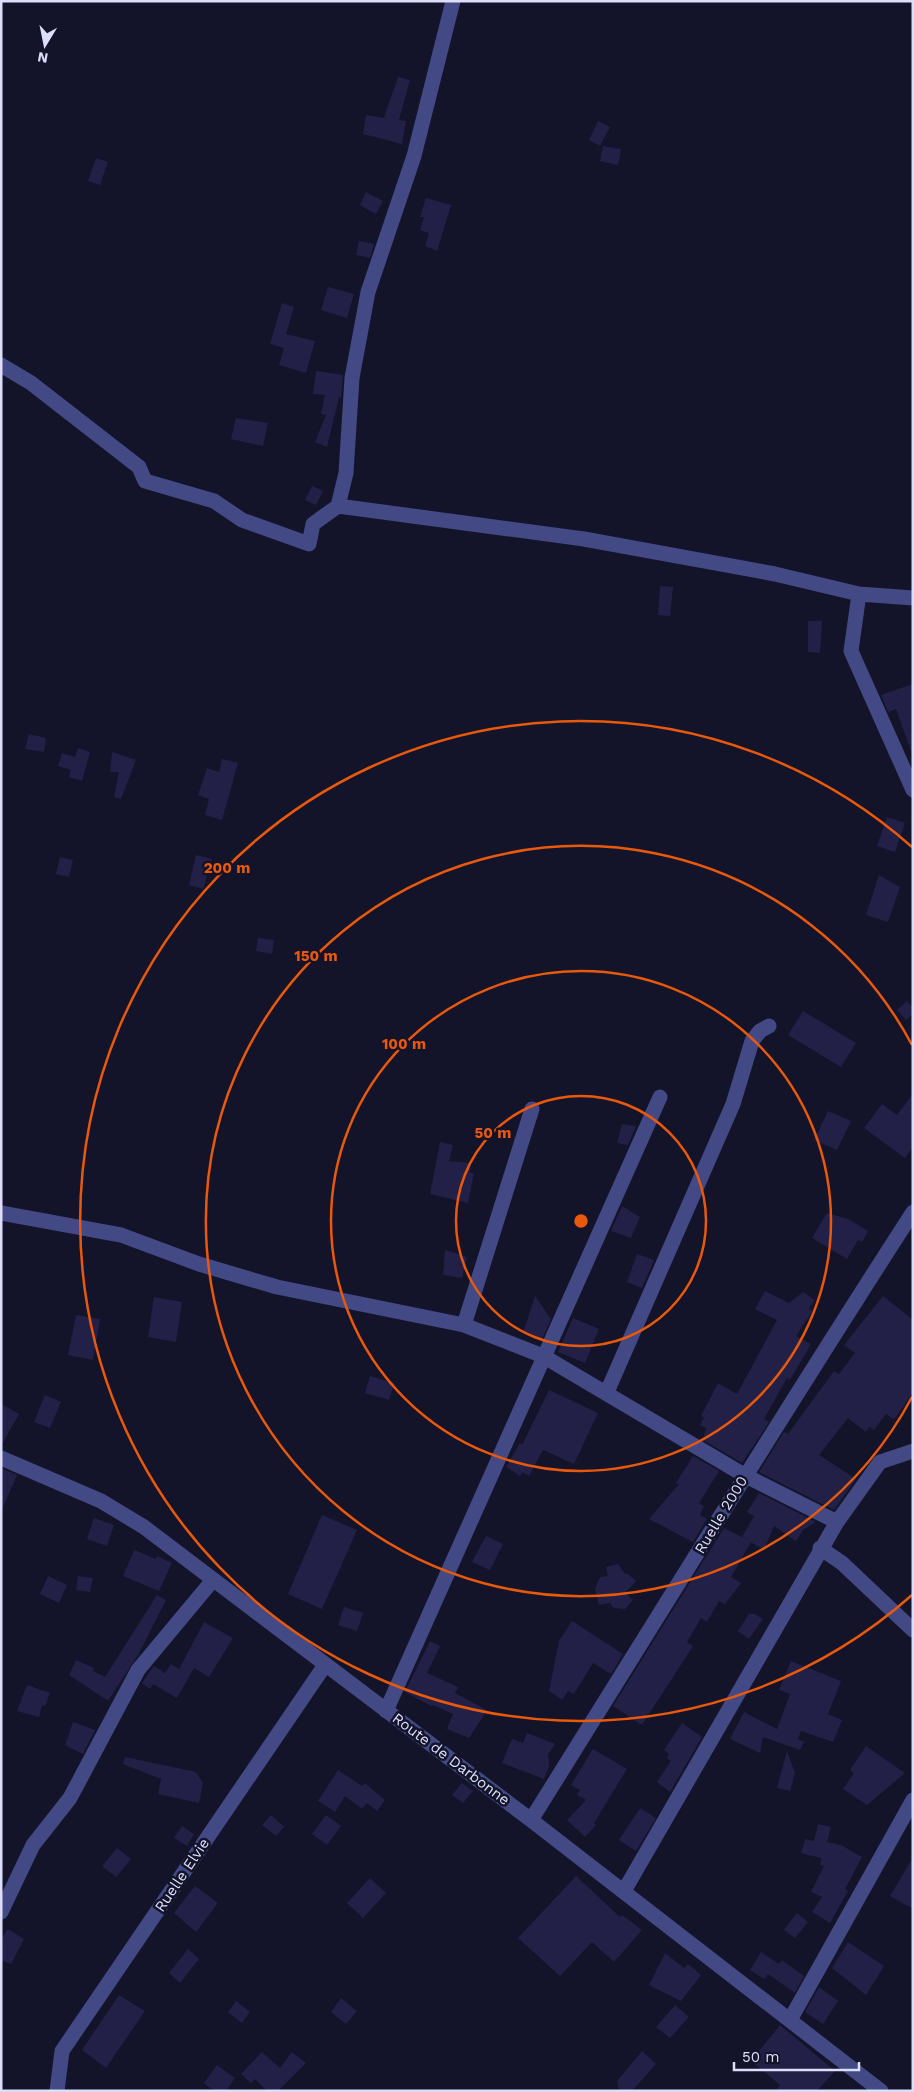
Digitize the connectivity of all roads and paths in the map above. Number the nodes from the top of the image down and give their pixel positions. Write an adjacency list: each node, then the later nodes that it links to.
1 (453, 1): 3 (street)
2 (1, 365): 3 (street)
3 (338, 506): 4 (street)
4 (859, 594): 5 (street); 6 (street)
5 (913, 598)
6 (913, 790)
7 (769, 1026): 14 (street)
8 (660, 1097): 13 (street)
9 (532, 1109): 12 (street)
10 (913, 1212): 17 (street, Ruelle 2000)
11 (1, 1213): 12 (street)
12 (464, 1325): 13 (street)
13 (543, 1356): 14 (street); 23 (street)
14 (607, 1392): 17 (street)
15 (913, 1451): 18 (street)
16 (1, 1458): 20 (street, Route de Darbonne)
17 (744, 1475): 18 (street); 25 (street, Ruelle 2000)
18 (837, 1522): 19 (street)
19 (820, 1548): 21 (street); 26 (street)
20 (213, 1580): 22 (street, Route de Darbonne); 27 (street)
21 (913, 1630)
22 (325, 1666): 23 (street, Route de Darbonne); 29 (street, Ruelle Elvie)
23 (386, 1711): 25 (street, Route de Darbonne)
24 (913, 1800): 28 (street)
25 (531, 1820): 26 (street, Route de Darbonne)
26 (624, 1891): 28 (street, Route de Darbonne)
27 (1, 1912)
28 (790, 2020): 30 (street, Route de Darbonne)
29 (57, 2091)
30 (882, 2091)

